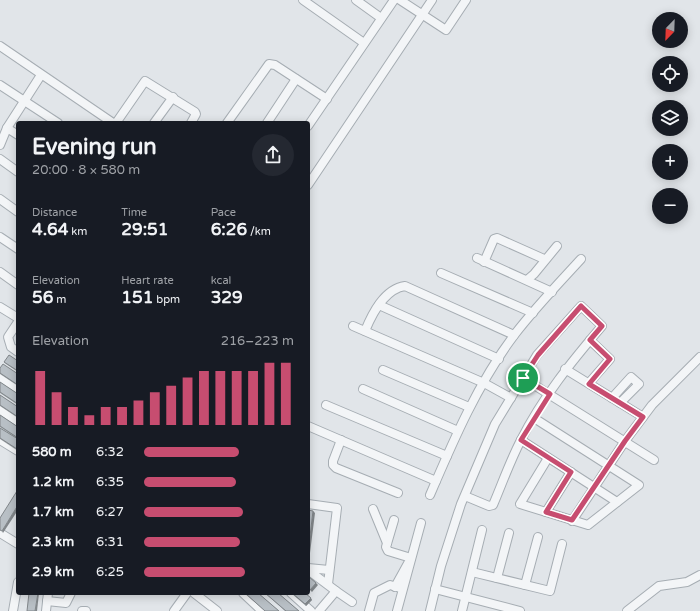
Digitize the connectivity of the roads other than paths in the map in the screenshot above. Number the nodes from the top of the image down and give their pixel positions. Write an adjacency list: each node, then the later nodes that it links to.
1 (303, 0): 9 (street)
2 (356, 0): 8 (street)
3 (394, 0): 8 (street)
4 (400, 0): 7 (street)
5 (432, 0): 7 (street)
6 (466, 0): 7 (street)
7 (422, 15): 30 (street)
8 (381, 18): 9 (street)
9 (364, 43): 15 (street)
10 (0, 46): 11 (street)
11 (41, 75): 16 (street); 18 (street)
12 (296, 79): 15 (street); 22 (street); 23 (street)
13 (0, 85): 16 (street)
14 (173, 97): 19 (street); 20 (street); 21 (street)
15 (327, 100): 24 (street)
16 (25, 101): 17 (street); 25 (street)
17 (55, 121)
18 (111, 121)
19 (115, 121)
20 (155, 121)
21 (192, 121)
22 (228, 121)
23 (268, 121)
24 (310, 123)
25 (7, 128): 26 (street); 27 (street)
26 (16, 134)
27 (0, 145)
28 (0, 159): 29 (street)
29 (16, 171)
30 (310, 182)
31 (0, 199): 32 (street)
32 (16, 211)
33 (0, 237): 35 (street)
34 (557, 246): 37 (street)
35 (16, 249)
36 (581, 258): 43 (street)
37 (544, 260): 40 (street); 41 (street)
38 (0, 272): 42 (street)
39 (441, 273): 46 (street)
40 (534, 274): 41 (street); 43 (street)
41 (527, 280): 43 (street)
42 (16, 284)
43 (549, 290): 46 (street)
44 (379, 305): 50 (street); 51 (street); 55 (street)
45 (0, 307): 47 (street)
46 (533, 313): 51 (street)
47 (16, 317)
48 (16, 325): 53 (street)
49 (353, 326): 50 (street)
50 (365, 331): 60 (street)
51 (514, 335): 55 (street)
52 (590, 340): 56 (street); 59 (street); 61 (street)
53 (16, 351)
54 (700, 357): 71 (street)
55 (499, 358): 60 (street)
56 (565, 369): 61 (street); 64 (street)
57 (383, 370): 69 (street)
58 (0, 378): 62 (street)
59 (523, 378): 64 (street); 65 (street)
60 (484, 383): 65 (street); 69 (street)
61 (589, 384): 66 (street)
62 (16, 389)
63 (362, 389): 75 (street)
64 (550, 394): 72 (street); 79 (street)
65 (510, 398): 90 (street)
66 (612, 398): 67 (street); 67 (street)
67 (620, 403): 71 (street)
68 (326, 405): 81 (street)
69 (469, 407): 75 (street)
70 (0, 410): 73 (street)
71 (643, 417): 79 (street)
72 (534, 418): 78 (street); 84 (street)
73 (16, 421)
74 (310, 427): 77 (street)
75 (458, 431): 81 (street)
76 (0, 440): 80 (street)
77 (341, 440): 86 (street); 88 (street)
78 (521, 440): 82 (street); 90 (street)
79 (625, 441): 83 (street); 84 (street)
80 (16, 451)
81 (447, 456): 86 (street)
82 (548, 458): 85 (street); 94 (street)
83 (654, 460)
84 (609, 465): 87 (street); 91 (street)
85 (571, 472): 87 (street); 94 (street)
86 (436, 481): 89 (street)
87 (594, 487): 91 (street); 96 (street)
88 (398, 493)
89 (430, 495)
90 (464, 496): 115 (street)
91 (618, 502): 96 (street)
92 (310, 504): 108 (street)
93 (373, 509): 103 (street)
94 (546, 512): 96 (street)
95 (394, 520): 103 (street)
96 (572, 520)
97 (420, 523): 105 (street)
98 (482, 530): 109 (street)
99 (0, 533): 102 (street)
100 (508, 533): 111 (street)
101 (538, 537): 113 (street)
102 (16, 543)
103 (387, 543): 105 (street)
104 (562, 544): 113 (street)
105 (411, 558): 114 (street)
106 (310, 569): 108 (street)
107 (310, 570): 112 (street)
108 (329, 570): 112 (street)
109 (472, 572): 111 (street); 124 (street)
110 (700, 575): 140 (street)
111 (497, 578): 113 (street)
112 (328, 584): 116 (street)
113 (525, 585)
114 (399, 588): 135 (street); 136 (street)
115 (435, 589): 124 (street); 137 (street)
116 (336, 591): 125 (street); 134 (street)
117 (16, 594): 126 (street)
118 (70, 595): 123 (street)
119 (186, 595): 130 (street)
120 (198, 595): 131 (street)
121 (245, 595): 132 (street)
122 (293, 595): 133 (street)
123 (48, 597): 127 (street)
124 (465, 597): 138 (street); 139 (street)
125 (352, 602)
126 (13, 611)
127 (46, 611)
128 (82, 611): 129 (street)
129 (86, 611)
130 (174, 611)
131 (217, 611)
132 (262, 611)
133 (311, 611)
134 (318, 611)
135 (369, 611)
136 (397, 611)
137 (430, 611)
138 (462, 611)
139 (520, 611)
140 (627, 611)

